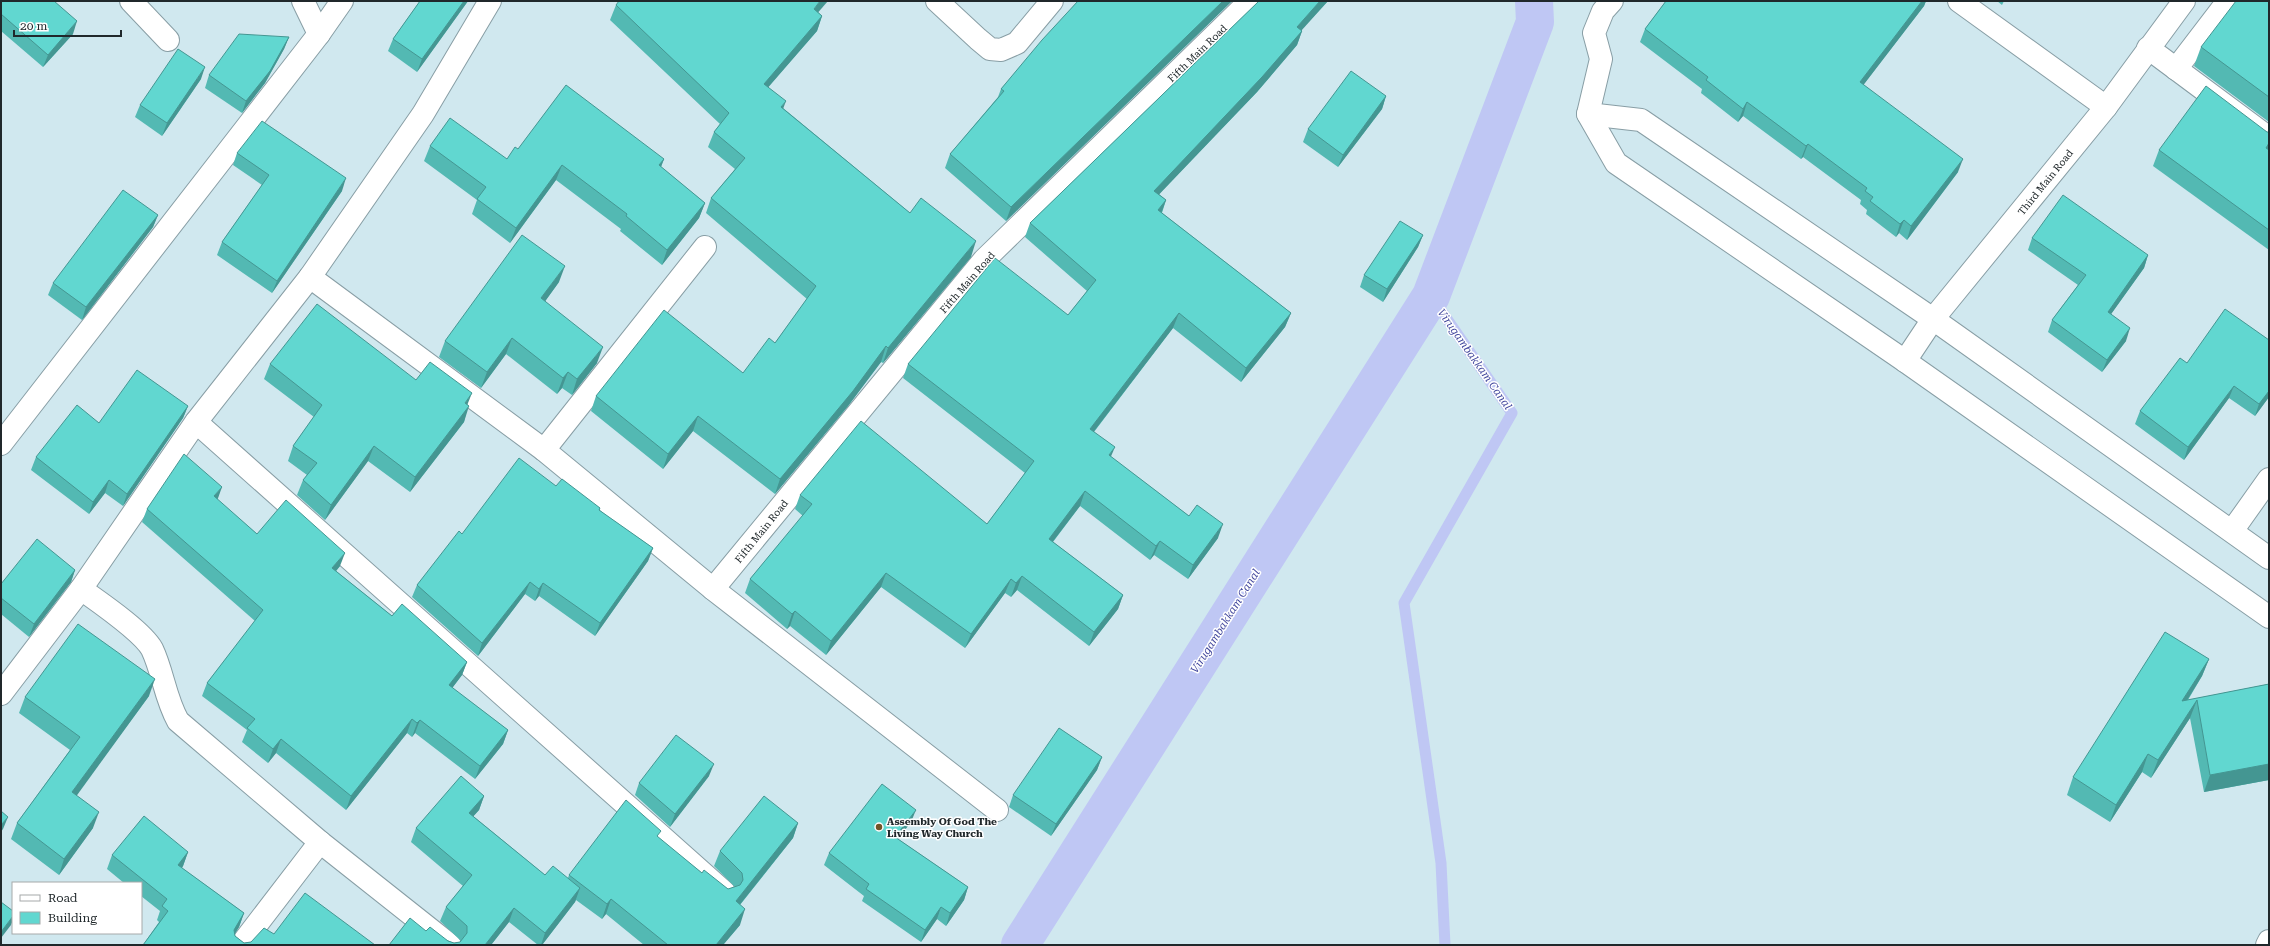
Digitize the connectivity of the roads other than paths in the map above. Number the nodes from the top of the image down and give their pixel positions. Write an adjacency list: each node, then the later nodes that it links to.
1 (131, 1): 13 (street)
2 (304, 1): 12 (street)
3 (342, 1): 12 (street)
4 (490, 1): 20 (street)
5 (938, 1): 6 (street)
6 (1052, 1)
7 (1250, 1): 30 (street, Fifth Main Road)
8 (1612, 1): 17 (street)
9 (1959, 1): 16 (street)
10 (2184, 1): 14 (street, Third Main Road)
11 (2228, 1): 15 (street)
12 (319, 34): 24 (street)
13 (168, 40)
14 (2148, 48): 15 (street); 16 (street, Third Main Road)
15 (2176, 69): 18 (street)
16 (2106, 107): 21 (street, Third Main Road)
17 (1588, 114): 21 (street); 22 (street)
18 (2269, 138)
19 (705, 247): 25 (street)
20 (310, 277): 23 (street); 25 (street)
21 (1933, 319): 22 (street, Third Main Road); 27 (street)
22 (1905, 361): 31 (street)
23 (196, 422): 29 (street); 35 (street)
24 (1, 444)
25 (544, 450): 30 (street)
26 (2269, 479): 27 (street)
27 (2232, 531): 28 (street)
28 (2269, 558)
29 (81, 589): 32 (street); 34 (street)
30 (713, 589): 33 (street)
31 (2269, 617)
32 (1, 694)
33 (997, 810)
34 (320, 842): 37 (street); 38 (street)
35 (725, 892)
36 (2269, 941): 39 (street)
37 (241, 945)
38 (450, 945)
39 (2267, 945)

